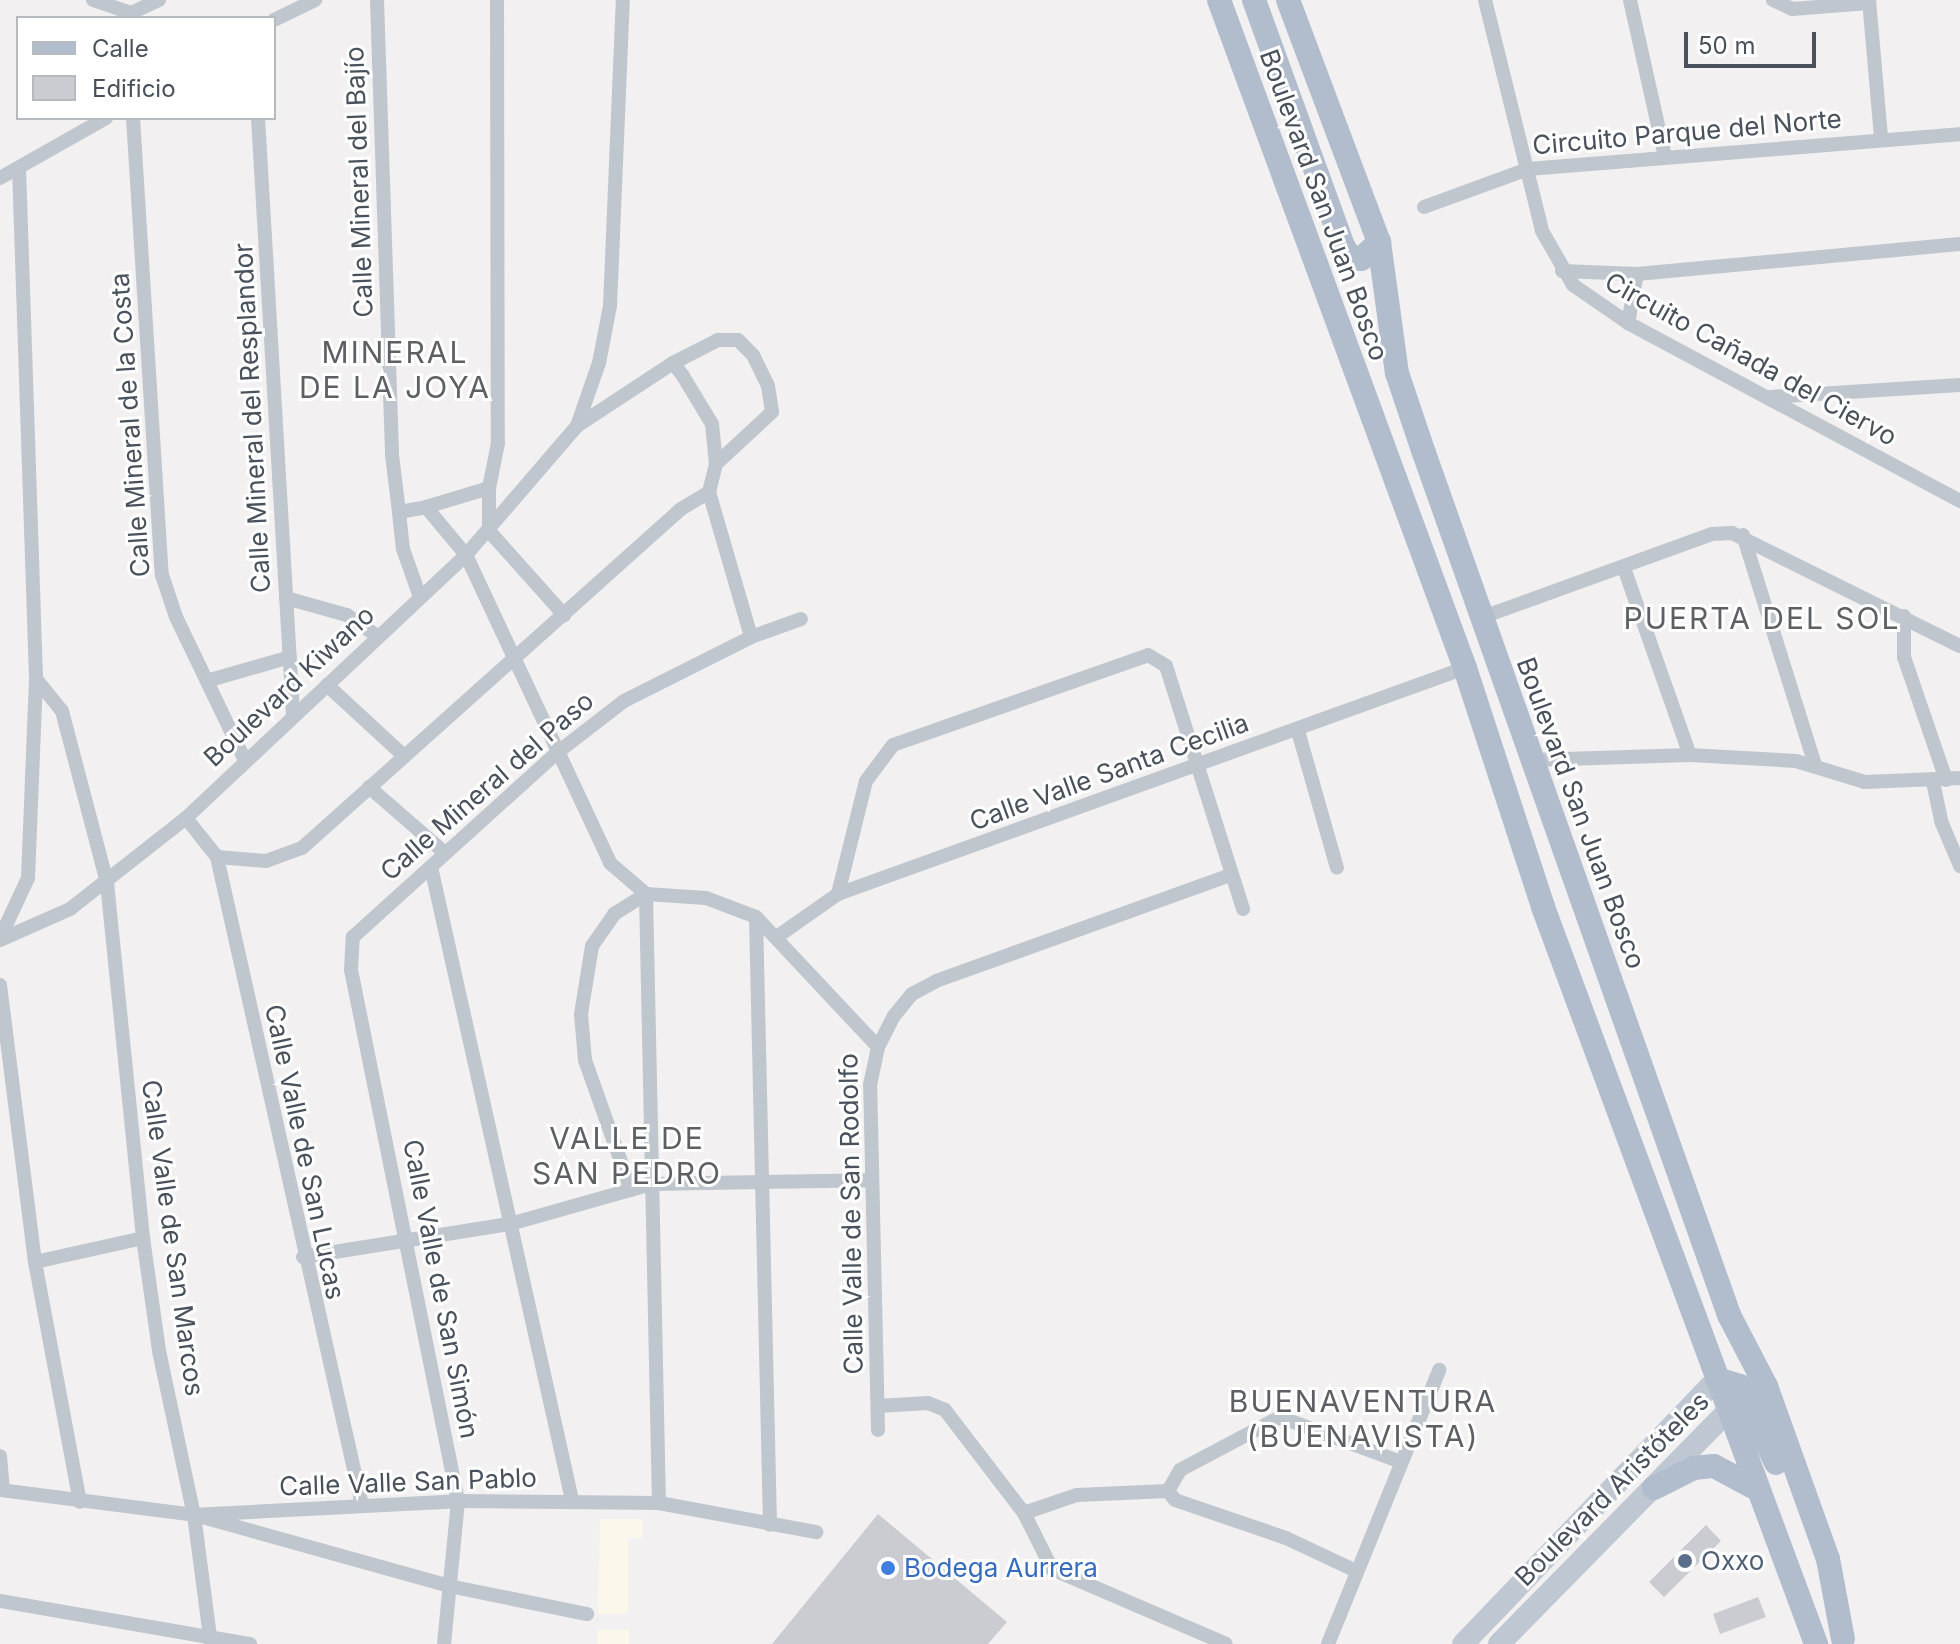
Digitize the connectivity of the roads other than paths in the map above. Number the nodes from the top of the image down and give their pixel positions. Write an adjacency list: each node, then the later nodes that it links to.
1 (93, 0): 2 (street)
2 (159, 0)
3 (315, 0): 14 (street)
4 (377, 0): 39 (street, Calle Mineral del Bajío)
5 (497, 0): 35 (street)
6 (623, 0): 33 (street)
7 (1219, 0): 55 (main road, Boulevard San Juan Bosco)
8 (1254, 0): 25 (main road)
9 (1288, 0): 25 (main road, Boulevard San Juan Bosco)
10 (1485, 0): 22 (street, Circuito Cañada del Ciervo)
11 (1630, 0): 20 (street)
12 (1773, 0): 13 (street)
13 (1869, 1): 19 (street)
14 (276, 19)
15 (103, 120): 21 (street)
16 (133, 120): 57 (street, Calle Mineral de la Costa)
17 (258, 120): 45 (street, Calle Mineral del Resplandor)
18 (1960, 134): 19 (street, Circuito Parque del Norte)
19 (1881, 138): 20 (street, Circuito Parque del Norte)
20 (1665, 156): 22 (street, Circuito Parque del Norte)
21 (19, 168): 23 (street); 56 (street)
22 (1528, 169): 24 (street, Circuito Parque del Norte); 27 (street, Circuito Cañada del Ciervo)
23 (0, 178)
24 (1424, 207)
25 (1379, 242): 48 (main road, Boulevard San Juan Bosco)
26 (1960, 244): 28 (street)
27 (1562, 271): 28 (street); 29 (street, Circuito Cañada del Ciervo)
28 (1637, 274): 29 (street)
29 (1628, 323): 32 (street, Circuito Cañada del Ciervo)
30 (673, 363): 33 (street); 34 (street); 34 (street)
31 (1960, 385): 32 (street)
32 (1770, 397): 37 (street, Circuito Cañada del Ciervo)
33 (577, 426): 40 (street, Boulevard Kiwano)
34 (716, 464): 36 (street)
35 (489, 488): 38 (street); 40 (street)
36 (709, 492): 46 (street); 51 (street)
37 (1960, 501)
38 (426, 507): 39 (street); 42 (street)
39 (399, 512): 44 (street, Calle Mineral del Bajío)
40 (489, 531): 42 (street, Boulevard Kiwano); 46 (street)
41 (1743, 535): 43 (street); 47 (street); 66 (street)
42 (466, 555): 44 (street, Boulevard Kiwano); 54 (street)
43 (1624, 568): 48 (street); 62 (street)
44 (420, 597): 50 (street, Boulevard Kiwano)
45 (286, 598): 50 (street); 53 (street, Calle Mineral del Resplandor)
46 (564, 615): 54 (street)
47 (1904, 616): 52 (street); 68 (street)
48 (1480, 618): 65 (main road, Boulevard San Juan Bosco)
49 (801, 619): 51 (street, Calle Mineral del Paso)
50 (378, 637): 58 (street, Boulevard Kiwano)
51 (751, 637): 61 (street, Calle Mineral del Paso)
52 (1960, 646)
53 (290, 657): 57 (street); 59 (street, Calle Mineral del Resplandor)
54 (517, 658): 61 (street); 63 (street)
55 (1465, 668): 60 (street, Calle Valle Santa Cecilia); 82 (main road, Boulevard San Juan Bosco)
56 (36, 679): 78 (street, Calle Valle de San Marcos); 86 (street)
57 (210, 680): 64 (street, Calle Mineral de la Costa)
58 (327, 685): 59 (street, Boulevard Kiwano); 63 (street)
59 (293, 715): 64 (street, Boulevard Kiwano)
60 (1298, 731): 67 (street, Calle Valle Santa Cecilia); 76 (street)
61 (558, 752): 72 (street, Calle Mineral del Paso); 79 (street)
62 (1690, 755): 65 (street); 66 (street)
63 (404, 756): 69 (street)
64 (244, 758): 70 (street, Boulevard Kiwano)
65 (1533, 760): 71 (main road, Boulevard San Juan Bosco)
66 (1815, 765): 68 (street)
67 (1195, 768): 77 (street); 80 (street, Calle Valle Santa Cecilia); 80 (street)
68 (1946, 780): 74 (street)
69 (369, 787): 72 (street); 73 (street)
70 (186, 818): 73 (street, Calle Valle de San Lucas); 78 (street, Boulevard Kiwano)
71 (1558, 829): 81 (main road); 89 (main road, Boulevard San Juan Bosco)
72 (445, 853): 75 (street, Calle Mineral del Paso)
73 (217, 857): 98 (street, Calle Valle de San Lucas)
74 (1960, 866)
75 (431, 867): 87 (street, Calle Mineral del Paso); 95 (street)
76 (1337, 868)
77 (1231, 875): 83 (street); 90 (street)
78 (107, 883): 86 (street, Boulevard Kiwano); 96 (street, Calle Valle de San Marcos)
79 (646, 894): 84 (street, Calle Valle de San Rodolfo); 93 (street); 94 (street)
80 (838, 894): 85 (street, Calle Valle Santa Cecilia)
81 (1568, 897): 82 (main road); 89 (main road)
82 (1543, 907): 102 (main road, Boulevard San Juan Bosco)
83 (1243, 909)
84 (756, 917): 85 (street, Calle Valle de San Rodolfo); 92 (street)
85 (778, 936): 90 (street, Calle Valle de San Rodolfo)
86 (0, 939)
87 (350, 946): 97 (street, Calle Valle de San Simón)
88 (0, 985): 99 (street)
89 (1619, 1000): 100 (main road, Boulevard San Juan Bosco)
90 (878, 1047): 91 (street, Calle Valle de San Rodolfo)
91 (871, 1180): 92 (street); 103 (street, Calle Valle de San Rodolfo)
92 (763, 1181): 93 (street); 118 (street)
93 (651, 1184): 94 (street); 114 (street)
94 (631, 1190): 95 (street)
95 (510, 1224): 97 (street); 111 (street)
96 (143, 1238): 99 (street); 117 (street, Calle Valle de San Marcos)
97 (407, 1239): 98 (street); 112 (street, Calle Valle de San Simón)
98 (303, 1257): 115 (street, Calle Valle de San Lucas)
99 (35, 1262): 113 (street)
100 (1729, 1315): 102 (main road, Boulevard Aristóteles); 125 (main road, Boulevard San Juan Bosco)
101 (1439, 1370): 106 (street)
102 (1729, 1391): 107 (street, Boulevard Aristóteles); 108 (main road, Boulevard San Juan Bosco); 125 (main road, Boulevard San Juan Bosco); 130 (street, Boulevard Aristóteles)
103 (878, 1406): 104 (street, Calle Valle de San Rodolfo); 116 (street)
104 (878, 1430)
105 (0, 1456): 109 (street)
106 (1401, 1462): 110 (street); 120 (street)
107 (1654, 1488): 108 (main road); 131 (street, Boulevard Aristóteles)
108 (1757, 1489): 132 (main road, Boulevard San Juan Bosco)
109 (1, 1490): 113 (street, Calle Valle San Pablo)
110 (1168, 1491): 116 (street); 120 (street)
111 (572, 1500): 112 (street, Calle Valle San Pablo); 114 (street, Calle Valle San Pablo)
112 (458, 1501): 115 (street, Calle Valle San Pablo); 121 (street, Calle Valle de San Simón)
113 (80, 1502): 117 (street, Calle Valle San Pablo)
114 (659, 1503): 118 (street, Calle Valle San Pablo)
115 (362, 1505): 117 (street, Calle Valle San Pablo)
116 (1024, 1513): 128 (street)
117 (194, 1515): 121 (street); 124 (street, Calle Valle de San Marcos)
118 (770, 1525): 119 (street, Calle Valle San Pablo)
119 (816, 1532)
120 (1356, 1571): 129 (street)
121 (449, 1586): 123 (street); 127 (street, Calle Valle de San Simón)
122 (0, 1601): 124 (street)
123 (587, 1614)
124 (211, 1640): 126 (street)
125 (1844, 1641)
126 (250, 1644)
127 (444, 1644)
128 (1226, 1644)
129 (1328, 1644)
130 (1463, 1644)
131 (1499, 1644)
132 (1816, 1644)

